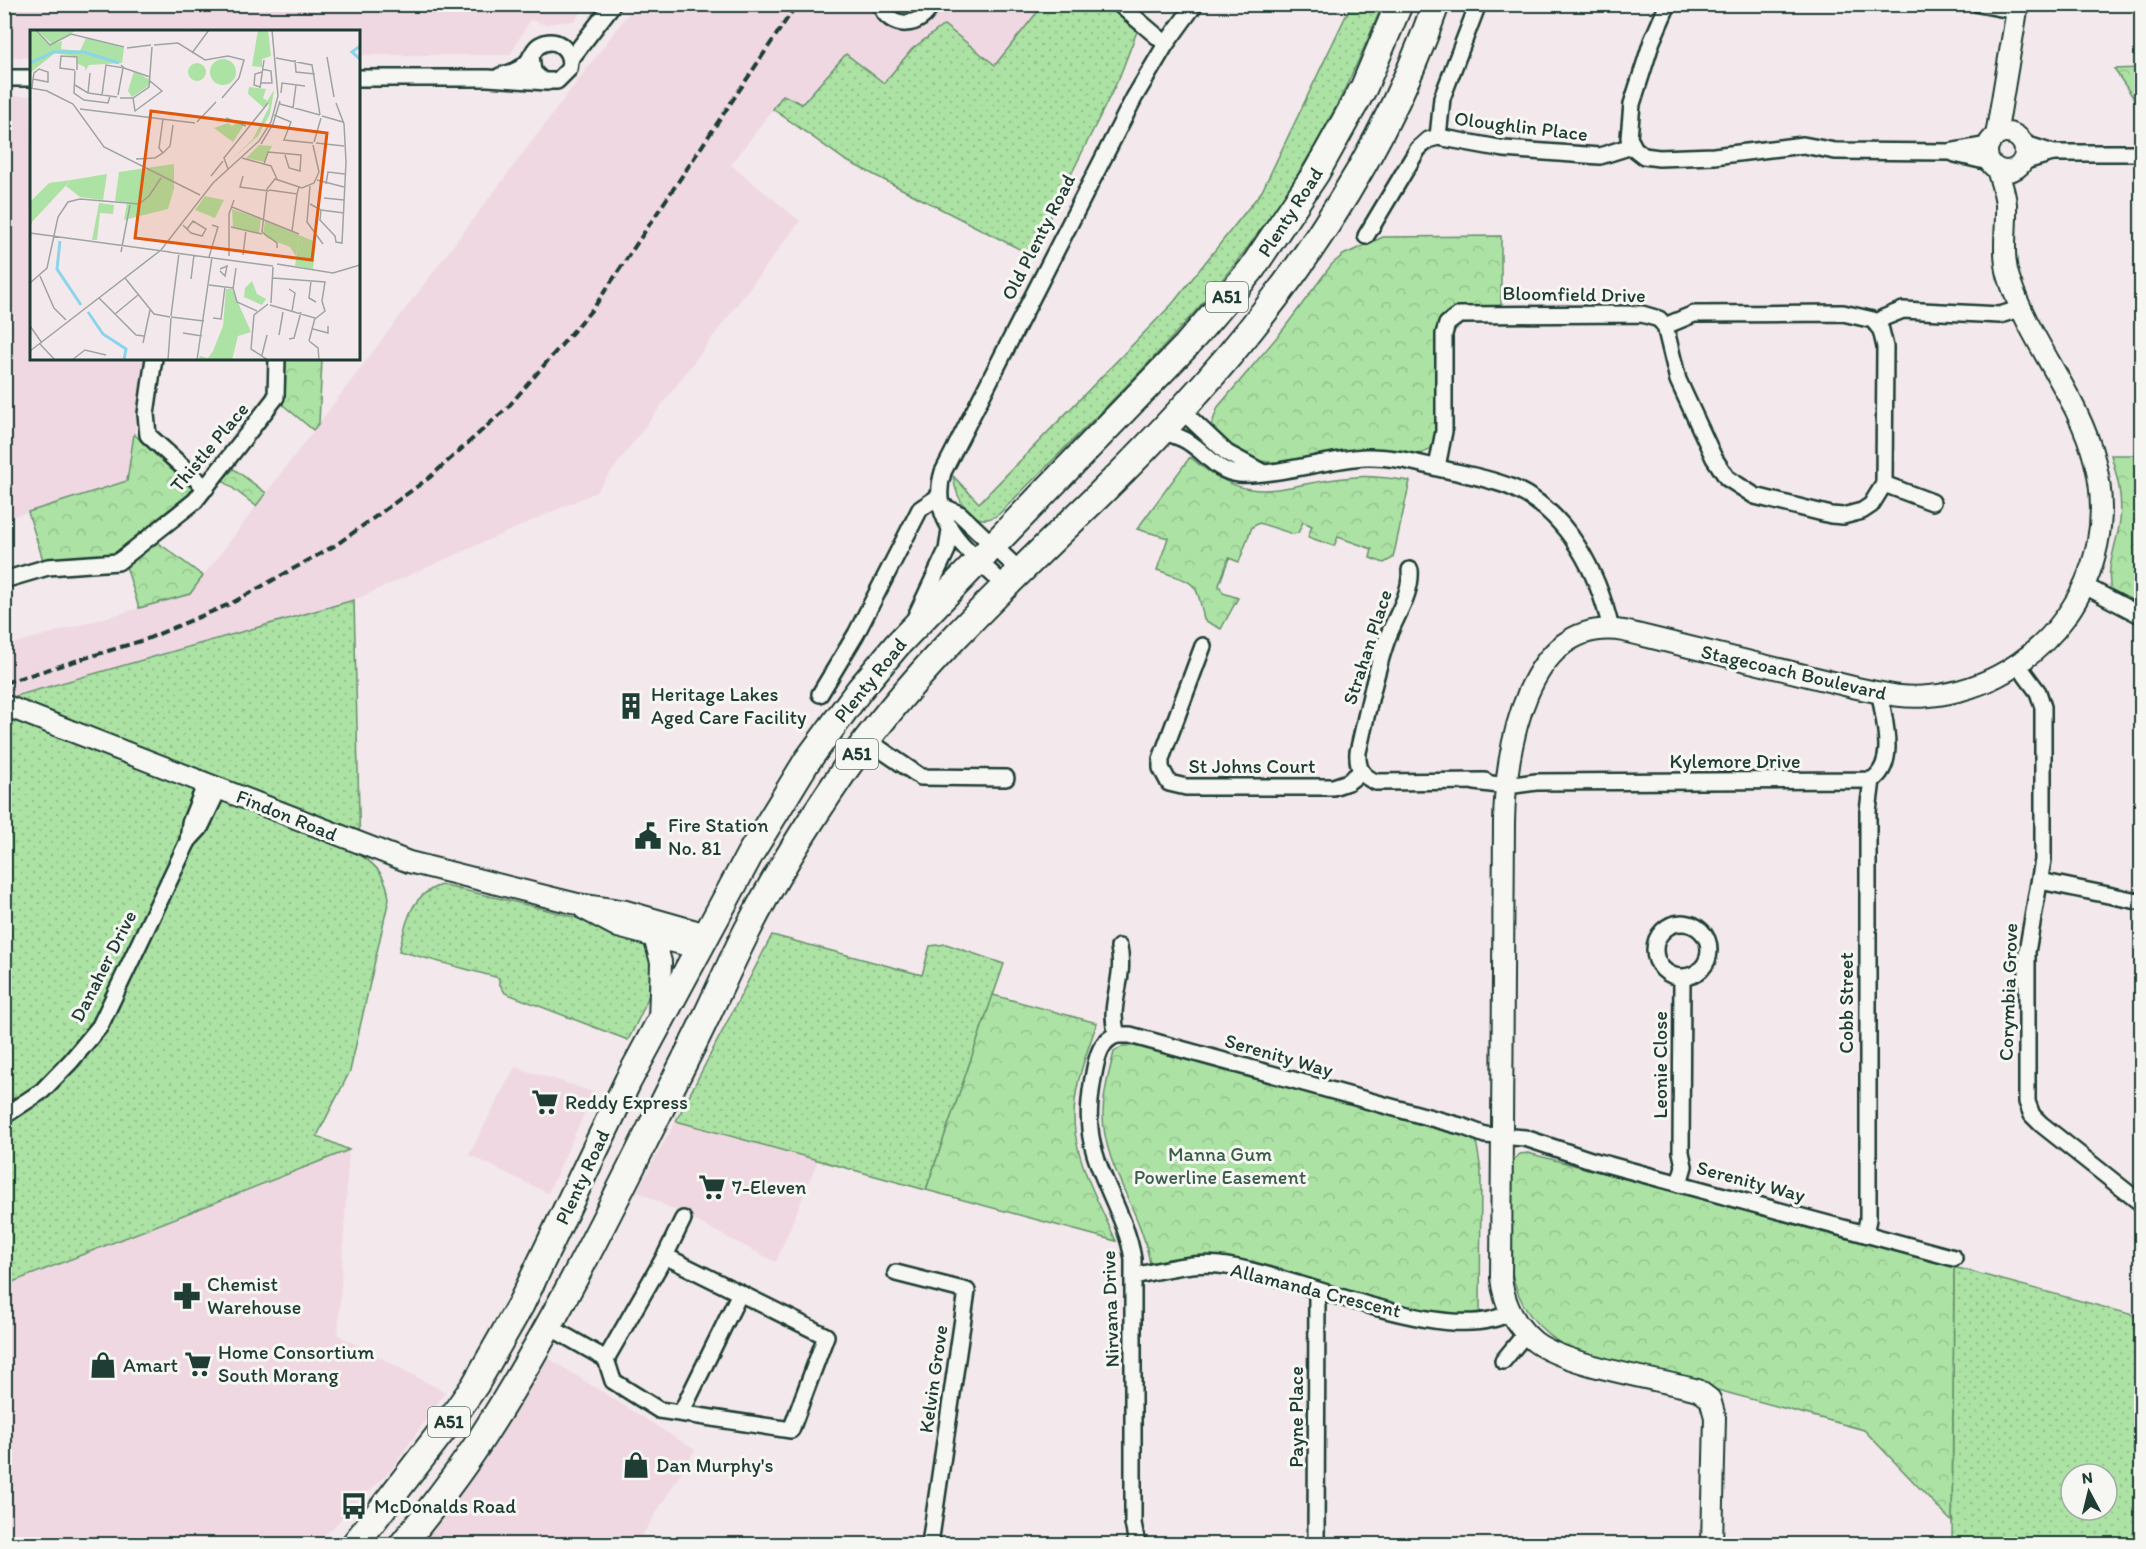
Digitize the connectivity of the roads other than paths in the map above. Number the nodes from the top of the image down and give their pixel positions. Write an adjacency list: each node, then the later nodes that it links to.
1 (613, 4): 12 (street)
2 (880, 4): 10 (street)
3 (1119, 4): 14 (street)
4 (1195, 4): 14 (street, Old Plenty Road)
5 (1399, 4): 33 (highway, Plenty Road / A51)
6 (1436, 4): 32 (highway, Plenty Road / A51)
7 (1478, 4): 22 (street)
8 (1668, 4): 23 (street)
9 (1979, 4): 11 (street)
10 (931, 7)
11 (2017, 8): 24 (street, Stagecoach Boulevard)
12 (603, 19): 13 (street); 16 (street)
13 (553, 42): 15 (street); 16 (street)
14 (1166, 44): 39 (street, Old Plenty Road)
15 (531, 56): 20 (street); 21 (street)
16 (570, 60): 21 (street)
17 (4, 78): 18 (street)
18 (30, 78)
19 (360, 78): 20 (street)
20 (488, 78): 21 (street)
21 (547, 82)
22 (1438, 137): 23 (street, Oloughlin Place); 26 (street)
23 (1632, 146): 24 (street)
24 (2006, 153): 25 (street); 27 (street, Stagecoach Boulevard)
25 (2142, 153)
26 (1366, 236)
27 (2019, 303): 28 (street); 46 (street, Stagecoach Boulevard)
28 (1883, 323): 29 (street, Bloomfield Drive); 37 (street)
29 (1665, 326): 35 (street, Bloomfield Drive); 37 (street)
30 (154, 360): 38 (street)
31 (277, 360): 38 (street, Thistle Place)
32 (1180, 410): 33 (highway); 34 (highway, Plenty Road / A51); 36 (street)
33 (1116, 417): 42 (highway, Plenty Road / A51)
34 (1161, 431): 36 (street); 44 (highway, Plenty Road / A51)
35 (1437, 468): 36 (street); 48 (street)
36 (1262, 472)
37 (1884, 484): 40 (street)
38 (206, 488): 45 (street, Thistle Place)
39 (939, 501): 41 (street); 42 (street); 52 (street)
40 (1932, 502)
41 (950, 530): 42 (street); 49 (street)
42 (985, 552): 44 (street); 44 (street); 49 (highway, Plenty Road / A51)
43 (1410, 570): 56 (street, Strahan Place)
44 (1012, 578): 55 (highway, Plenty Road / A51)
45 (4, 580)
46 (2085, 586): 47 (street); 51 (street, Stagecoach Boulevard)
47 (2142, 616)
48 (1605, 629): 53 (street, Stagecoach Boulevard); 59 (street)
49 (907, 634): 65 (highway, Plenty Road / A51)
50 (1203, 646): 56 (street, St Johns Court)
51 (2018, 665): 53 (street, Stagecoach Boulevard); 61 (street, Corymbia Grove)
52 (820, 694)
53 (1886, 694): 58 (street)
54 (12, 708): 60 (street, Findon Road)
55 (867, 740): 57 (street); 67 (highway, Plenty Road / A51)
56 (1361, 772): 59 (street)
57 (1006, 778)
58 (1867, 781): 59 (street, Kylemore Drive); 76 (street, Cobb Street)
59 (1507, 783): 72 (street)
60 (212, 785): 63 (street, Findon Road); 71 (street, Danaher Drive)
61 (2040, 882): 62 (street); 74 (street, Corymbia Grove)
62 (2142, 902)
63 (577, 904): 64 (street, Findon Road); 65 (street, Findon Road)
64 (654, 937): 65 (street, Findon Road); 69 (street)
65 (704, 941): 67 (highway, Findon Road); 69 (highway, Plenty Road / A51)
66 (1119, 947): 70 (street)
67 (736, 953): 84 (highway, Plenty Road / A51)
68 (1682, 978): 73 (street, Leonie Close)
69 (659, 1027): 89 (highway, Plenty Road / A51)
70 (1118, 1035): 72 (street, Serenity Way); 80 (street, Nirvana Drive)
71 (4, 1116)
72 (1503, 1136): 73 (street, Serenity Way); 83 (street)
73 (1675, 1182): 76 (street, Serenity Way)
74 (2142, 1204)
75 (683, 1219): 77 (street)
76 (1860, 1233): 78 (street, Serenity Way)
77 (666, 1256): 82 (street); 86 (street)
78 (1954, 1258)
79 (896, 1273): 91 (street, Kelvin Grove)
80 (1134, 1276): 81 (street, Allamanda Crescent); 92 (street, Nirvana Drive)
81 (1317, 1290): 83 (street, Allamanda Crescent); 93 (street, Payne Place)
82 (740, 1293): 88 (street); 88 (street)
83 (1509, 1308): 85 (street)
84 (548, 1326): 86 (street); 90 (highway, Plenty Road / A51)
85 (1526, 1333): 87 (street); 94 (street)
86 (606, 1359): 88 (street)
87 (1503, 1360)
88 (681, 1413)
89 (355, 1545)
90 (403, 1545)
91 (930, 1545)
92 (1137, 1545)
93 (1316, 1545)
94 (1712, 1545)

